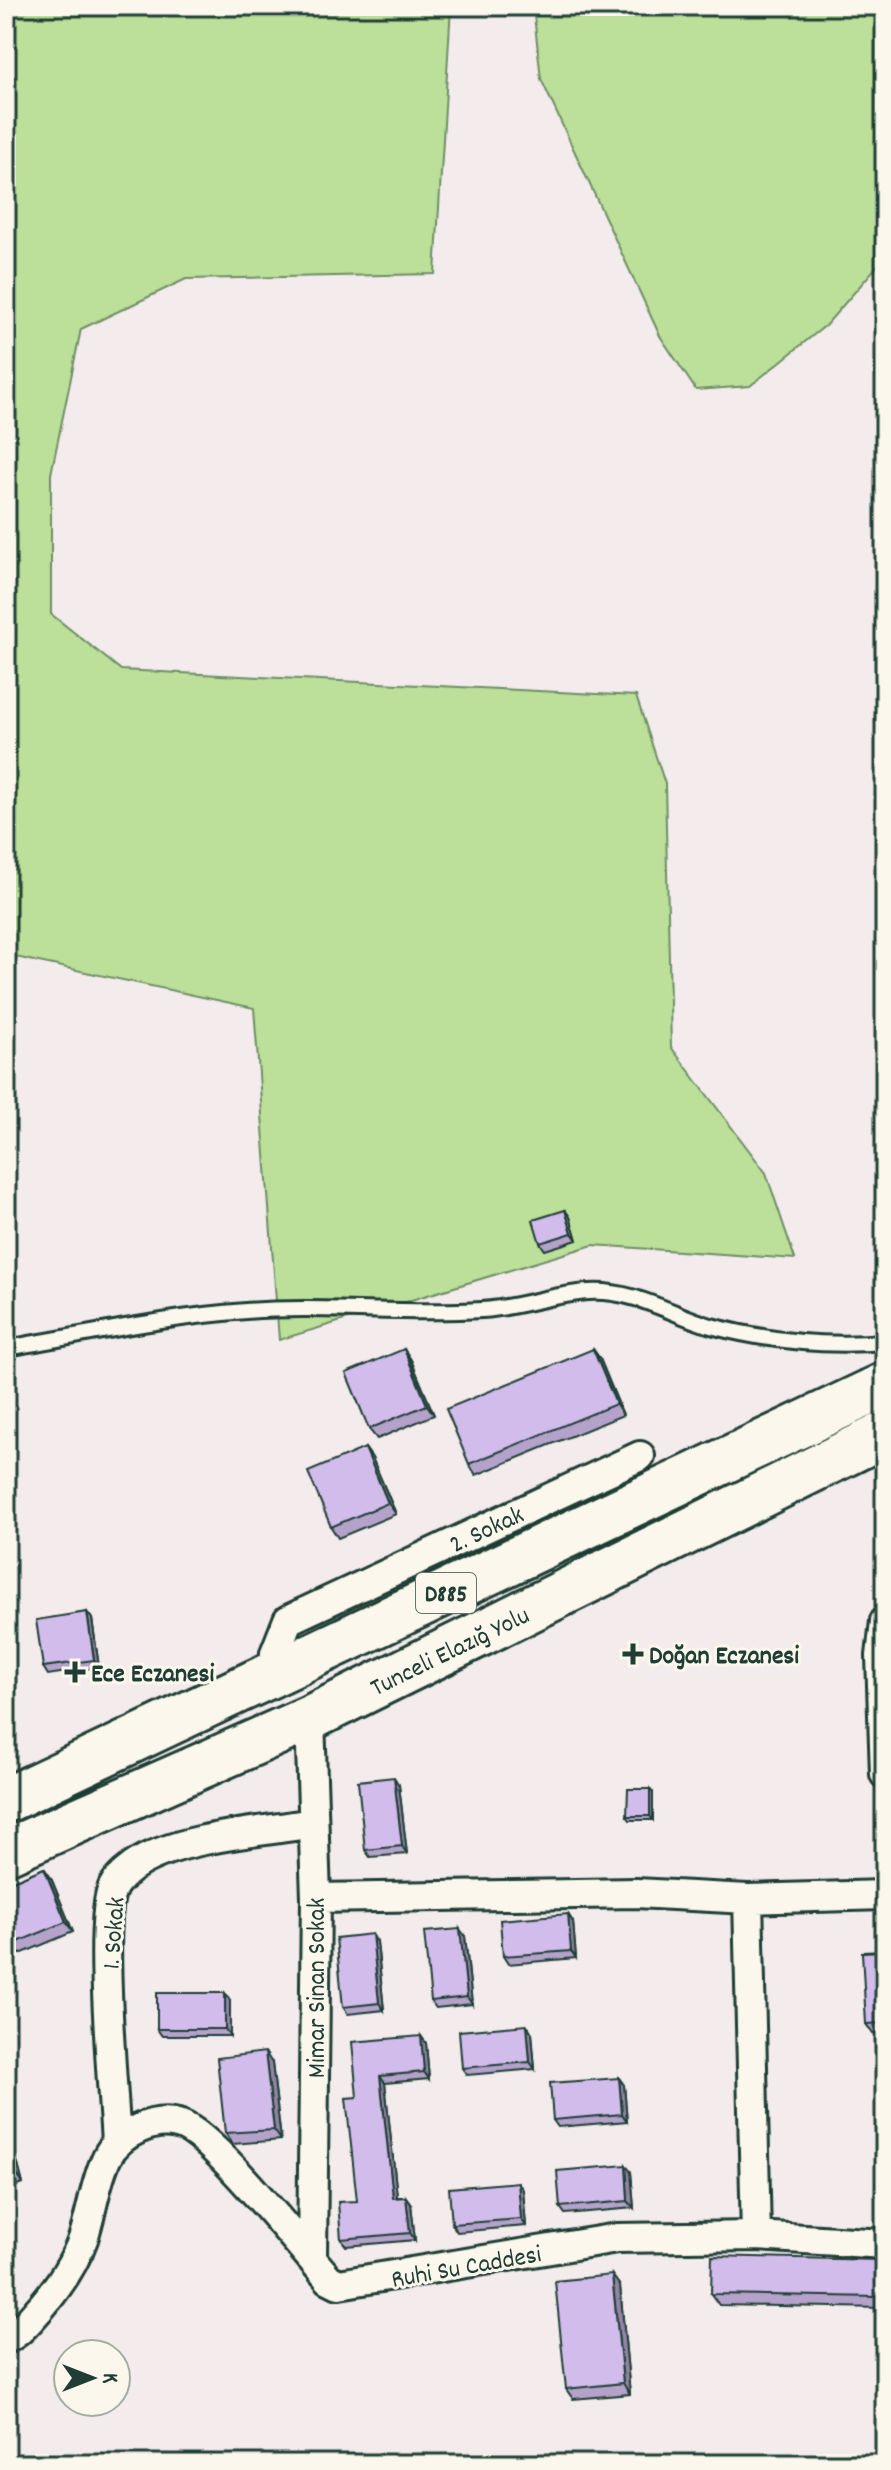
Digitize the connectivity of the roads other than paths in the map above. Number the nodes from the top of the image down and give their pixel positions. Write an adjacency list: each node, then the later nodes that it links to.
1 (885, 1342): 2 (lane)
2 (6, 1348)
3 (885, 1385): 7 (main road, Tunceli Elazığ Yolu / D885)
4 (885, 1434): 8 (main road, Tunceli Elazığ Yolu / D885)
5 (640, 1456): 7 (street, 2. Sokak)
6 (885, 1621): 9 (street)
7 (273, 1675): 10 (main road, Tunceli Elazığ Yolu / D885)
8 (310, 1718): 11 (street, Mimar Sinan Sokak); 12 (main road, Tunceli Elazığ Yolu / D885)
9 (885, 1774)
10 (6, 1800)
11 (313, 1823): 14 (street, Mimar Sinan Sokak); 16 (street, 1. Sokak)
12 (6, 1852)
13 (885, 1895): 15 (street)
14 (316, 1898): 15 (street); 19 (street, Mimar Sinan Sokak)
15 (748, 1899): 17 (street)
16 (116, 2144): 19 (street, Ruhi Su Caddesi); 20 (street)
17 (756, 2236): 18 (street, Ruhi Su Caddesi); 19 (street, Ruhi Su Caddesi)
18 (885, 2244)
19 (312, 2258)
20 (12, 2334)

